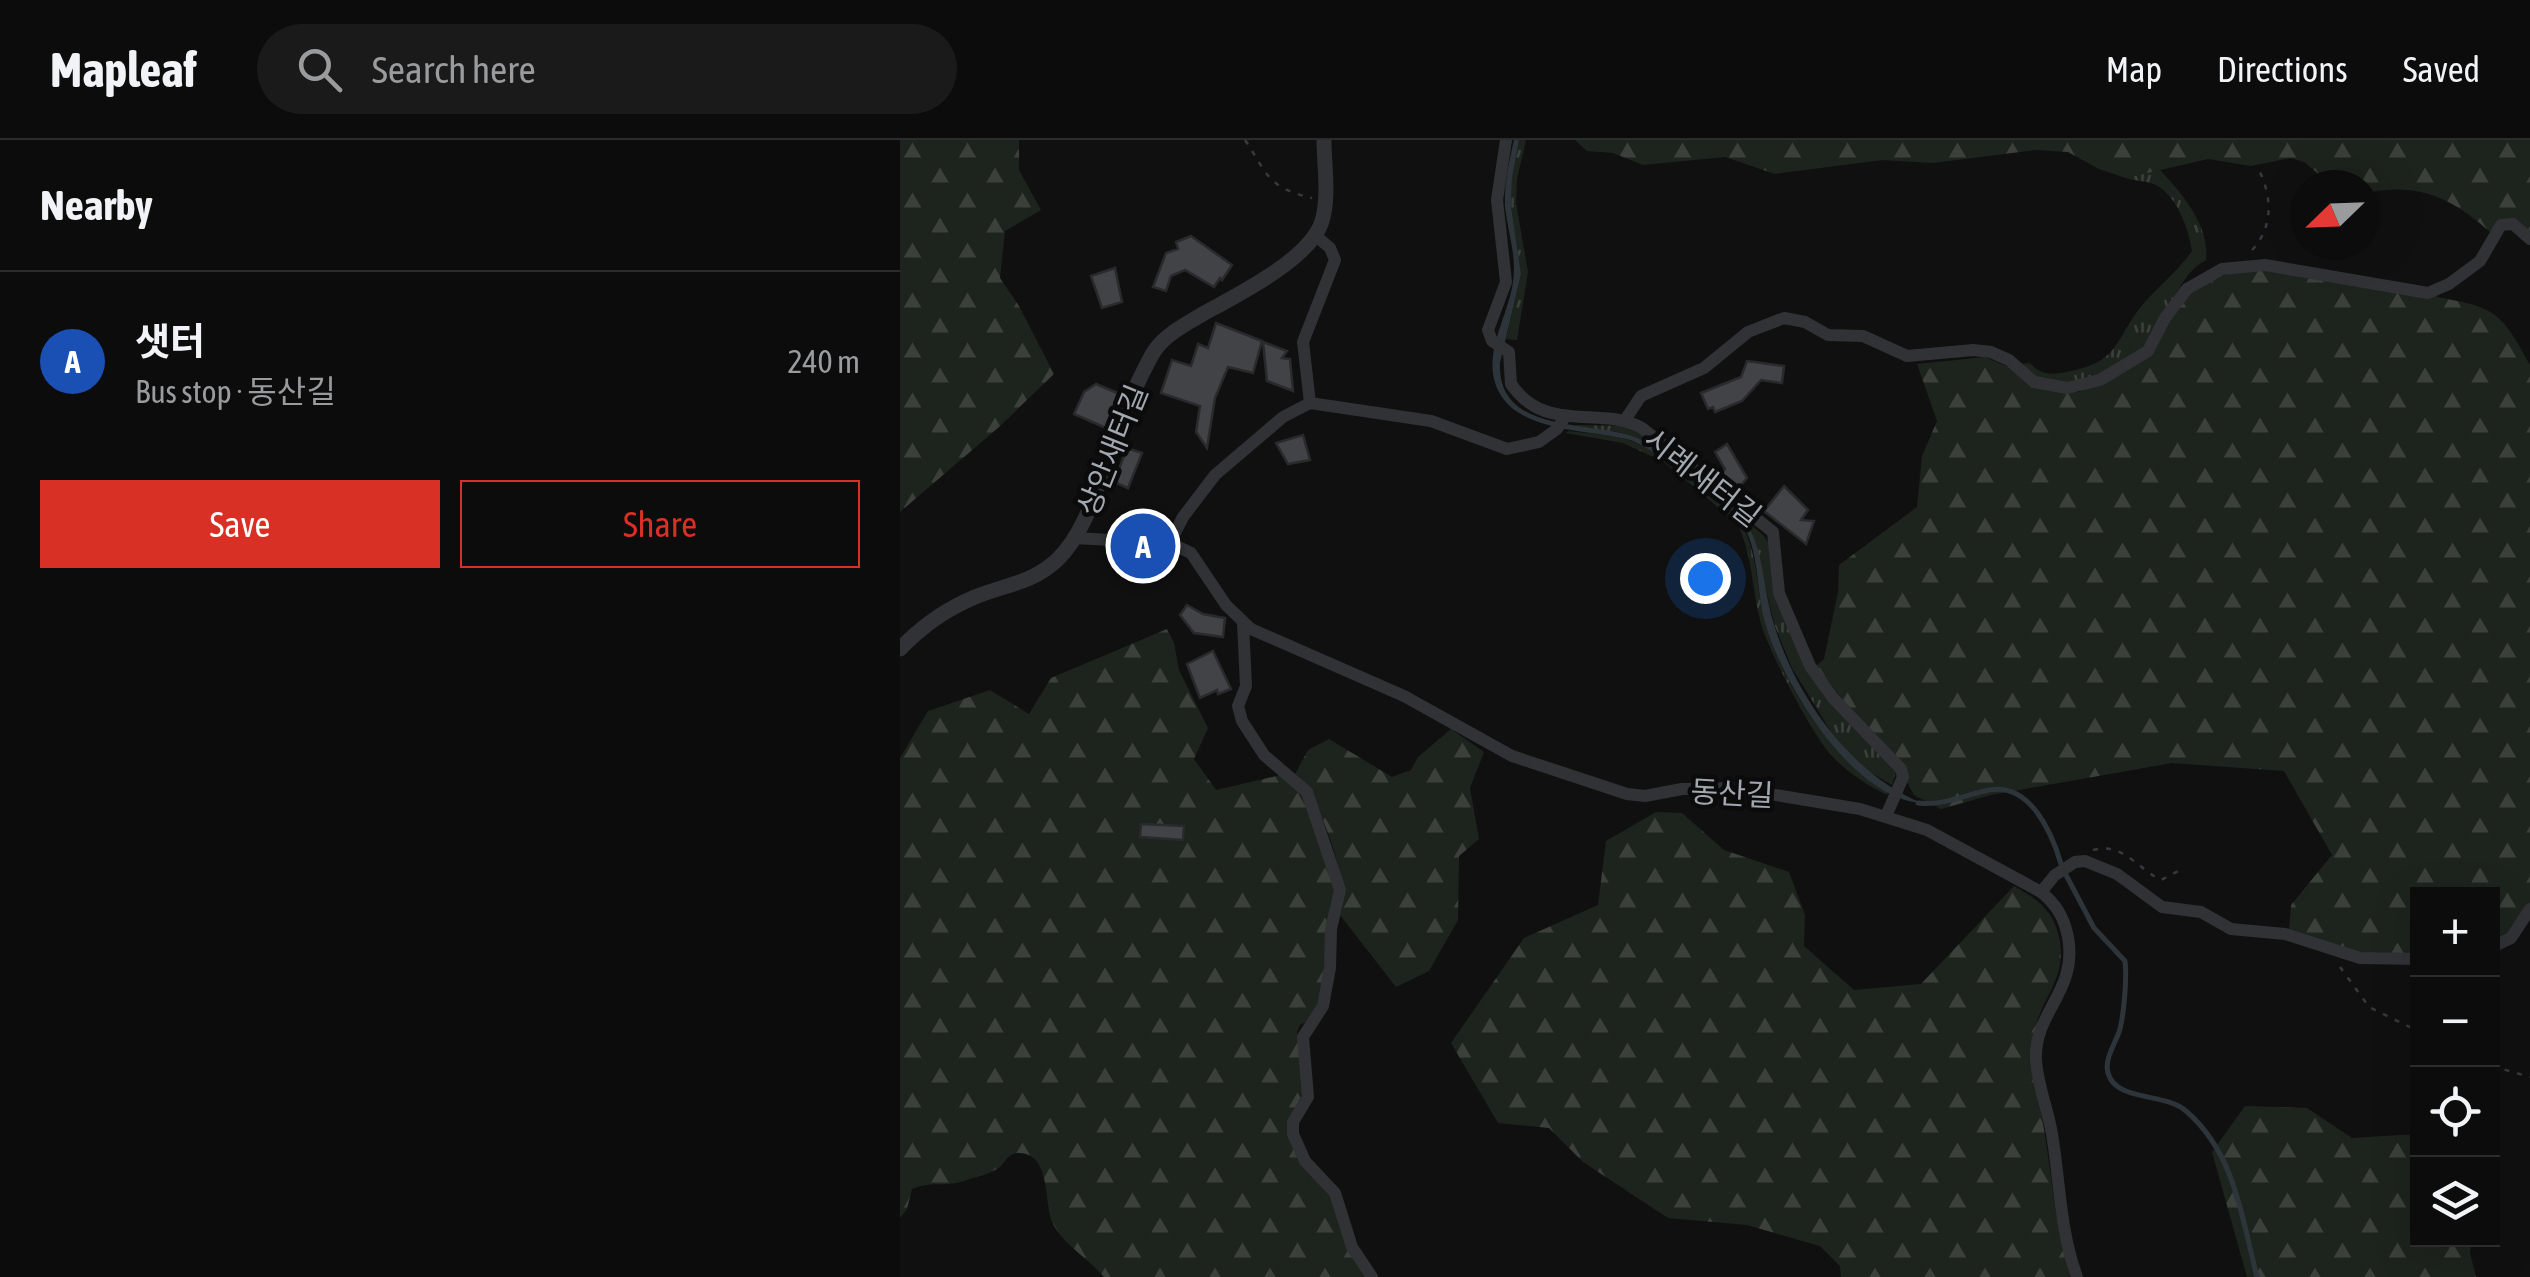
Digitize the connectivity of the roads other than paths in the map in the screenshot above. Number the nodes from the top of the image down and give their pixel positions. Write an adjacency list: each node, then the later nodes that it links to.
1 (1324, 140): 3 (street)
2 (1506, 140): 7 (street, 시례새터길)
3 (1315, 235): 5 (street); 8 (street, 상안새터길)
4 (2530, 239): 6 (street)
5 (1310, 403): 7 (street); 9 (street)
6 (1626, 420): 7 (street, 시례새터길); 12 (street, 시례새터길)
7 (1561, 423)
8 (1074, 538): 9 (street); 11 (street, 상안새터길)
9 (1170, 543): 10 (street, 동산길)
10 (1243, 623): 12 (street, 동산길); 17 (street)
11 (900, 649)
12 (1886, 816): 13 (street, 동산길)
13 (2041, 892): 16 (street); 18 (street)
14 (2530, 909): 15 (street)
15 (2500, 943)
16 (2410, 960)
17 (1372, 1277)
18 (2076, 1277)

